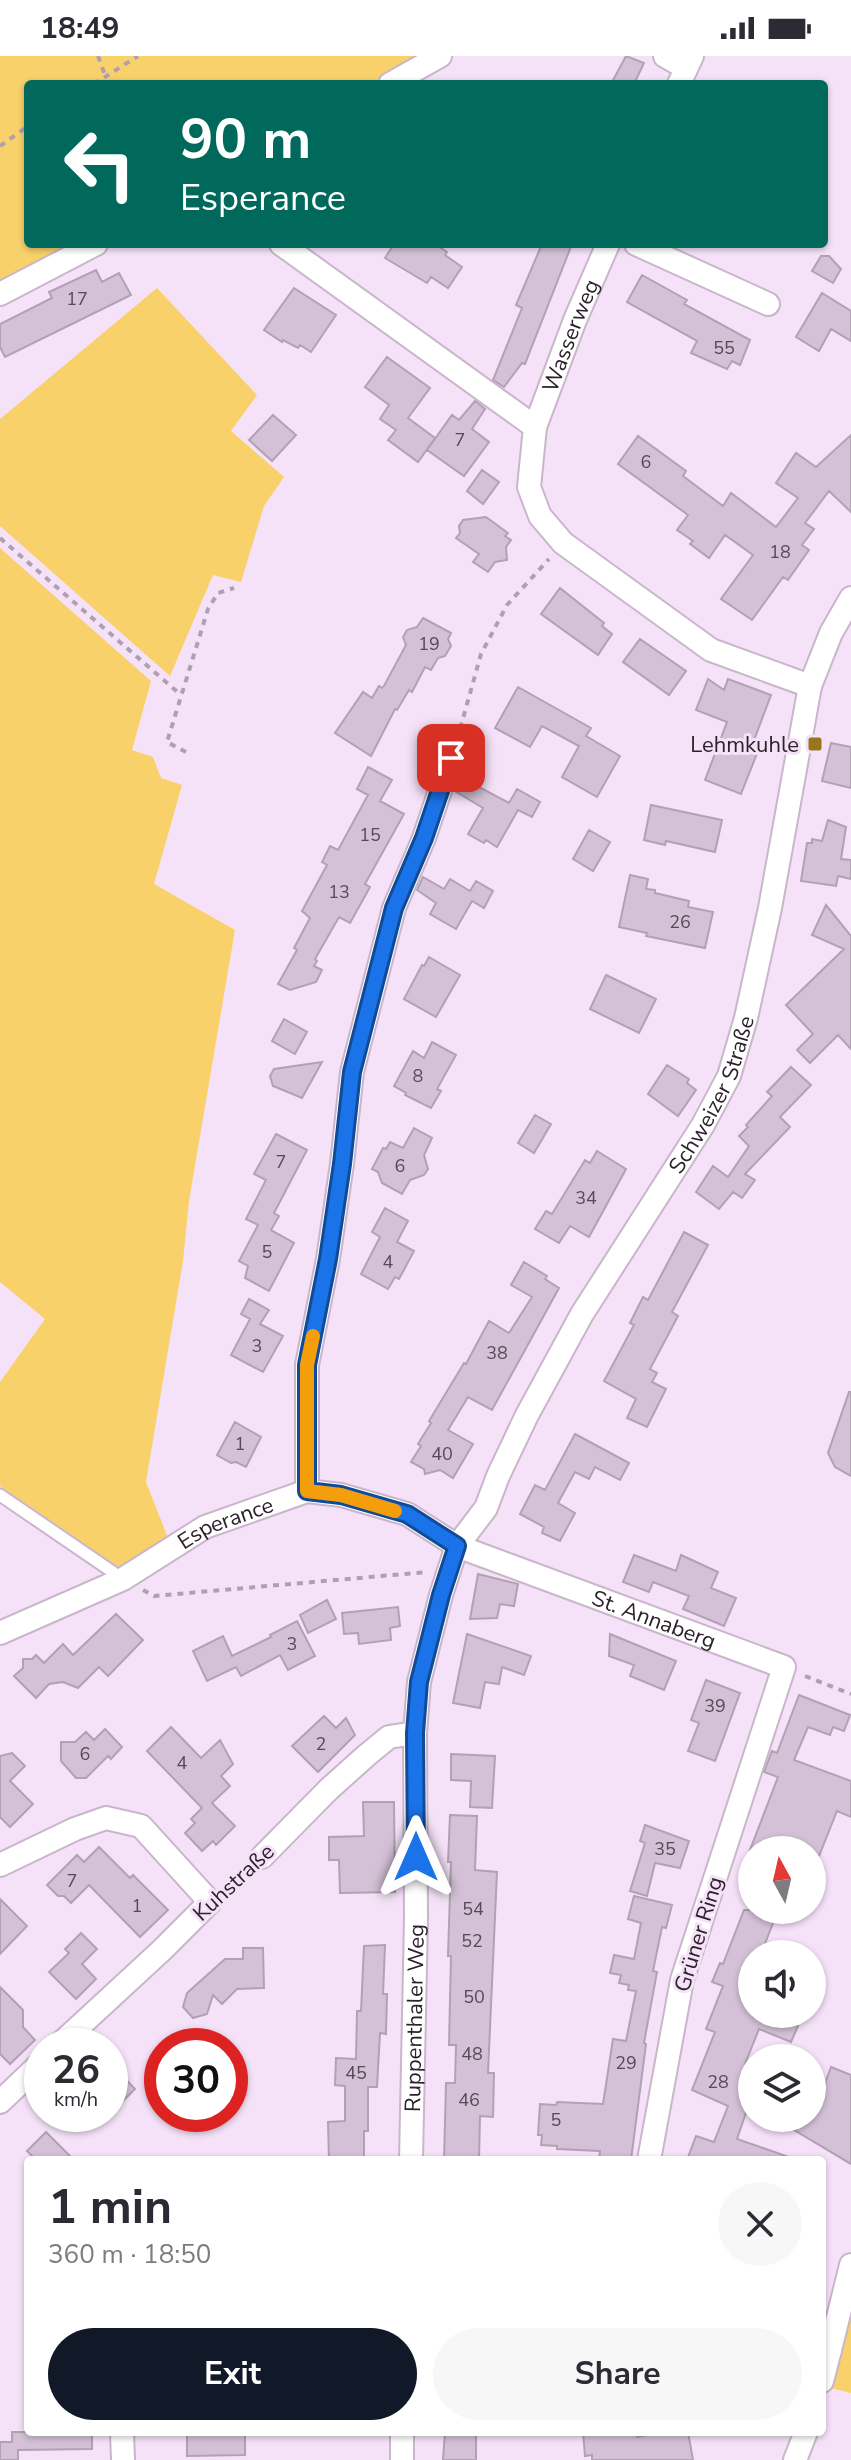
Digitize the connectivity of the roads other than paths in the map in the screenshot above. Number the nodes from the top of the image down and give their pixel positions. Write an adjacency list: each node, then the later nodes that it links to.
1 (440, 56): 4 (street)
2 (665, 56): 3 (street)
3 (686, 69)
4 (397, 80)
5 (88, 248): 9 (street)
6 (287, 248): 11 (street)
7 (606, 248): 11 (street, Wasserweg)
8 (645, 248): 10 (street)
9 (0, 294)
10 (768, 304)
11 (535, 427): 13 (street)
12 (851, 598): 13 (street, Schweizer Straße)
13 (810, 686): 17 (street, Schweizer Straße)
14 (451, 758): 15 (street)
15 (307, 1491): 17 (street, Esperance); 18 (street, Esperance)
16 (0, 1495): 18 (lane)
17 (457, 1546): 20 (street, St. Annaberg); 21 (street, Ruppenthaler Weg)
18 (123, 1579): 19 (street, Esperance)
19 (0, 1633)
20 (784, 1667): 28 (street, Grüner Ring)
21 (415, 1733): 22 (street, Kuhstraße); 27 (street, Ruppenthaler Weg)
22 (262, 1857)
23 (0, 1865): 24 (street, Kuhstraße)
24 (78, 2028)
25 (24, 2079): 26 (street)
26 (0, 2102)
27 (411, 2156)
28 (650, 2156)
29 (851, 2265): 30 (street)
30 (826, 2349)
31 (122, 2436): 34 (street)
32 (402, 2436): 35 (street)
33 (804, 2436): 36 (street)
34 (123, 2460)
35 (402, 2460)
36 (795, 2460)

